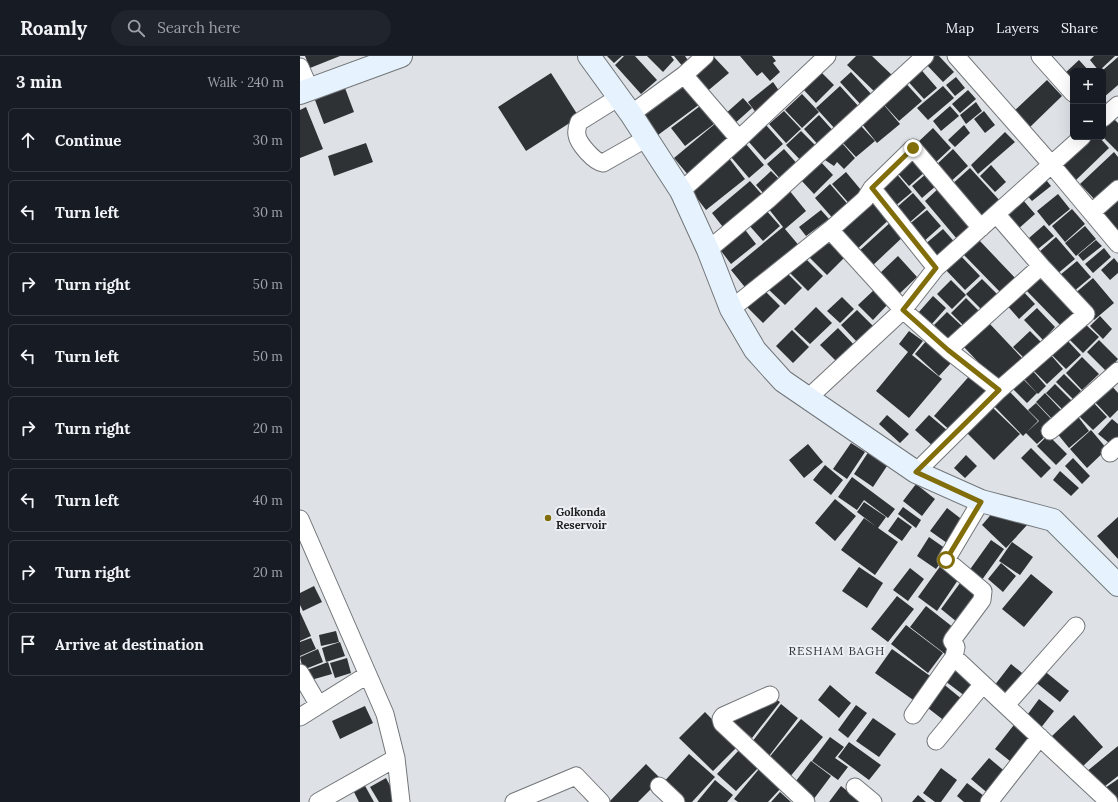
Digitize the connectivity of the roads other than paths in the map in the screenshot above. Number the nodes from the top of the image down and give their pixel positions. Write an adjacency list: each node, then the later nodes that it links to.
1 (401, 56): 11 (street)
2 (589, 56): 12 (street)
3 (705, 56): 9 (street)
4 (827, 56): 16 (street)
5 (926, 56): 27 (street)
6 (956, 56): 18 (street)
7 (1040, 56): 10 (street)
8 (300, 67): 11 (street)
9 (684, 75): 12 (street); 16 (street)
10 (1070, 90)
11 (305, 92)
12 (625, 105): 15 (street); 15 (street)
13 (1118, 105): 14 (street)
14 (1106, 115)
15 (647, 138): 21 (street)
16 (739, 139): 21 (street)
17 (1079, 140): 18 (street)
18 (1051, 164): 22 (street); 23 (street)
19 (872, 188): 24 (street); 25 (street); 29 (street)
20 (1118, 189): 22 (street)
21 (681, 191): 27 (street)
22 (1092, 212): 26 (street)
23 (996, 215): 24 (street); 28 (street)
24 (981, 228): 29 (street)
25 (830, 230): 30 (street); 31 (street)
26 (1118, 244)
27 (708, 250): 30 (street)
28 (1041, 266): 32 (street); 34 (street)
29 (936, 268): 31 (street)
30 (731, 309): 35 (street)
31 (903, 310): 32 (street); 35 (street)
32 (948, 350): 34 (street)
33 (1118, 371): 36 (street)
34 (999, 390): 37 (street)
35 (807, 399): 37 (street)
36 (1050, 431)
37 (916, 472): 38 (street)
38 (981, 502): 40 (street); 42 (street)
39 (301, 525): 44 (street)
40 (1118, 585)
41 (1076, 626): 48 (street)
42 (954, 657): 45 (street); 49 (street)
43 (300, 673): 47 (street)
44 (367, 675): 47 (street); 53 (street)
45 (983, 684): 48 (street); 52 (street)
46 (770, 695): 61 (street)
47 (318, 704): 50 (street)
48 (1006, 705): 51 (street)
49 (913, 715)
50 (300, 717)
51 (1040, 737): 63 (street); 64 (street)
52 (936, 741)
53 (396, 758): 57 (street); 58 (street)
54 (659, 786): 60 (street)
55 (855, 787): 62 (street)
56 (521, 801): 59 (street)
57 (318, 802)
58 (400, 802)
59 (602, 802)
60 (676, 802)
61 (806, 802)
62 (873, 802)
63 (989, 802)
64 (1109, 802)

